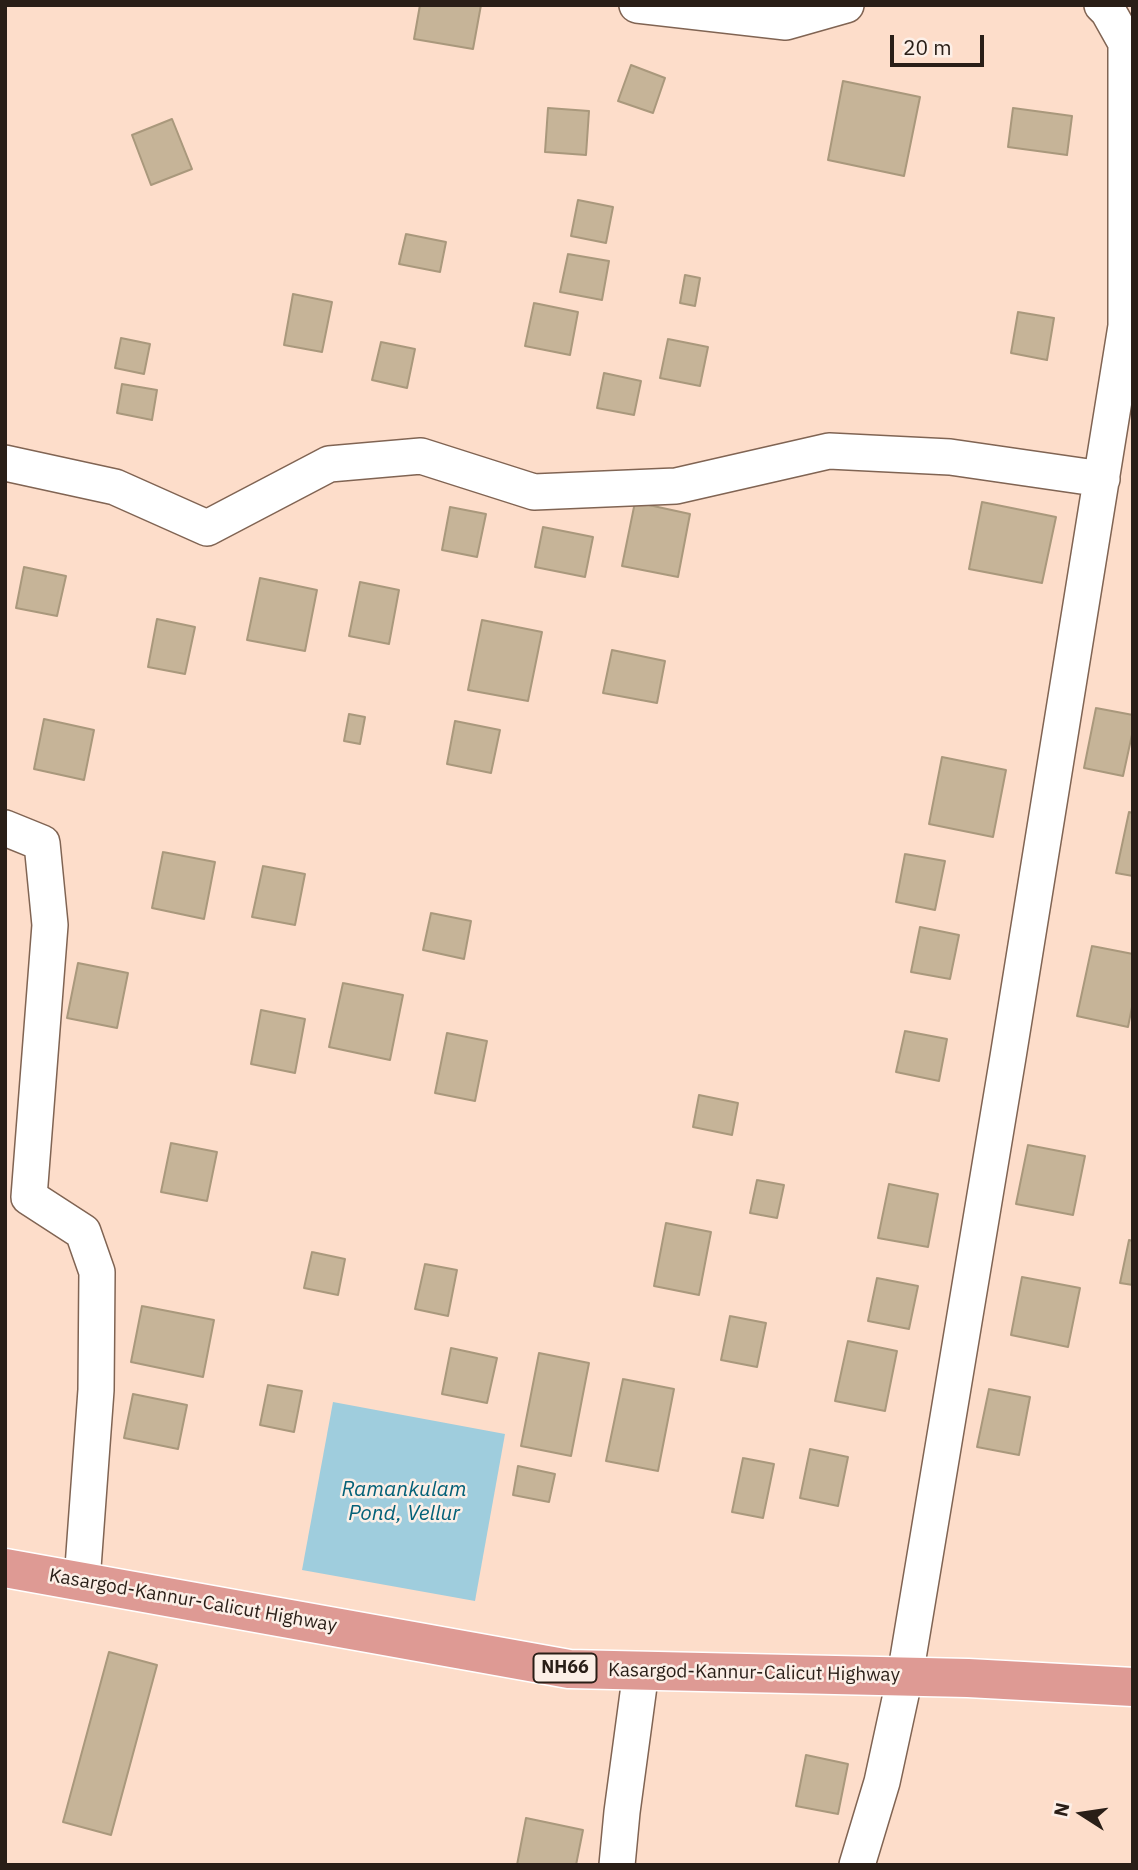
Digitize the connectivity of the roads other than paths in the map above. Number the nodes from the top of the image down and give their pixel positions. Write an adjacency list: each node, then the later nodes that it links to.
1 (637, 5): 2 (street)
2 (846, 5)
3 (1102, 5): 4 (street)
4 (1129, 326): 6 (street)
5 (5, 463): 6 (street)
6 (1101, 479): 11 (street)
7 (5, 828): 9 (street)
8 (5, 1568): 9 (highway, Kasargod-Kannur-Calicut Highway / NH66)
9 (82, 1581): 10 (highway, Kasargod-Kannur-Calicut Highway / NH66)
10 (641, 1671): 11 (highway, Kasargod-Kannur-Calicut Highway / NH66); 13 (street)
11 (905, 1676): 12 (highway, Kasargod-Kannur-Calicut Highway / NH66); 14 (street)
12 (1133, 1687)
13 (617, 1865)
14 (858, 1865)

